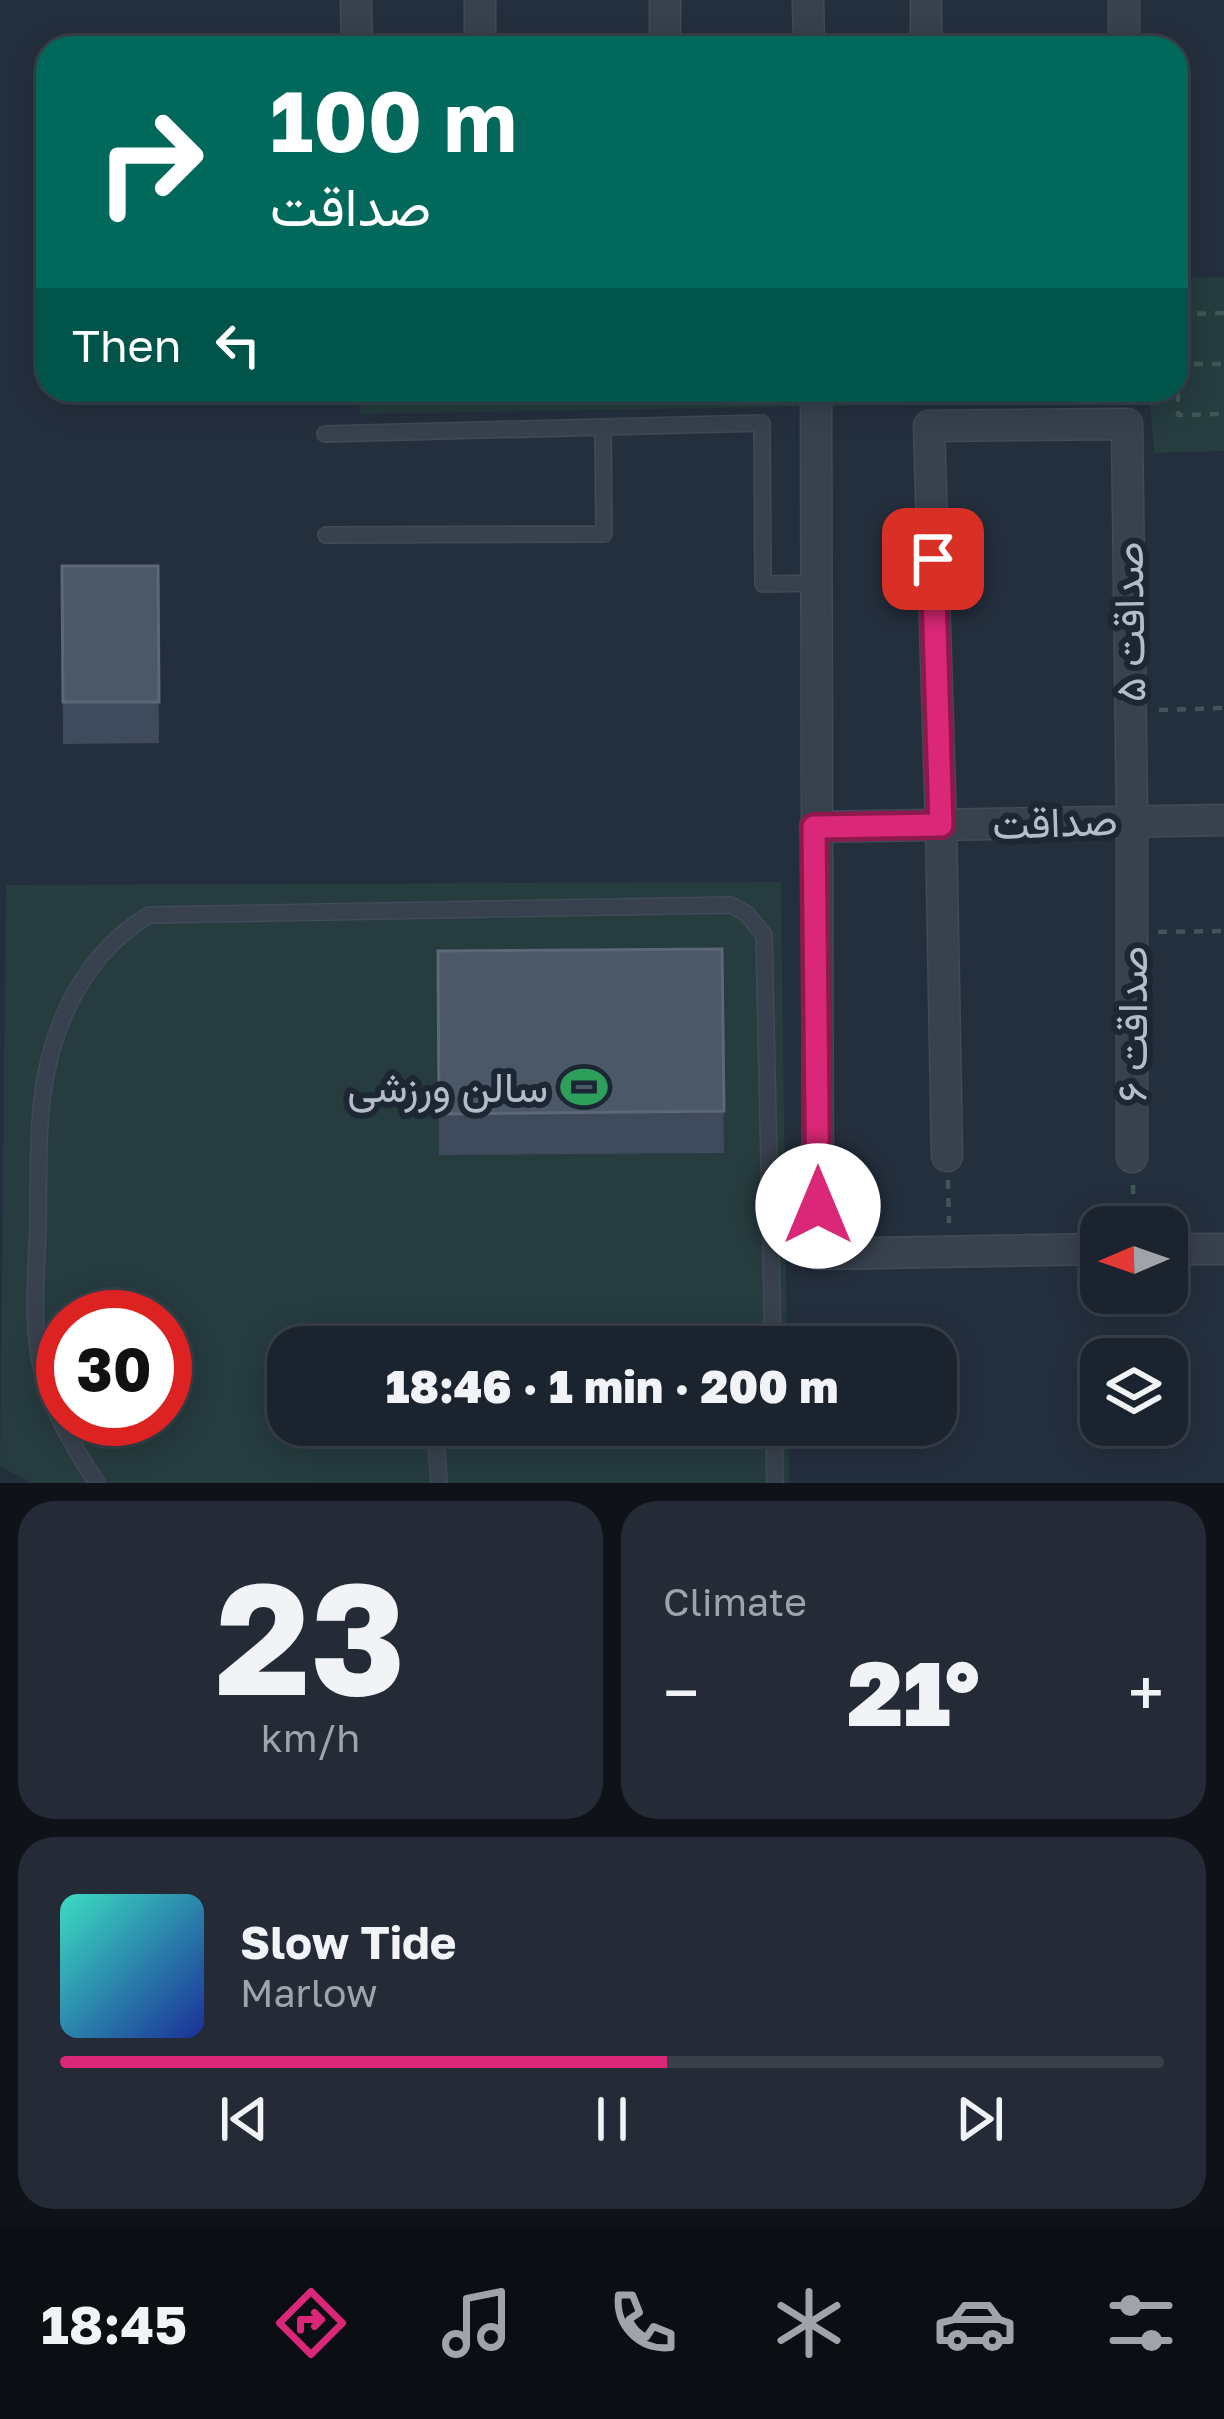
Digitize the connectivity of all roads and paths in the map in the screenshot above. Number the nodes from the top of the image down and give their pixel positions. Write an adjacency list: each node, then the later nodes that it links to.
1 (356, 0): 7 (street)
2 (479, 0): 8 (street)
3 (665, 0): 9 (street)
4 (808, 0): 10 (street)
5 (926, 0): 11 (street)
6 (1124, 0): 12 (street)
7 (357, 36)
8 (480, 36)
9 (665, 36)
10 (809, 36)
11 (926, 36)
12 (1124, 36)
13 (1224, 313): 14 (path)
14 (1188, 314)
15 (1188, 364): 16 (path)
16 (1224, 364)
17 (816, 402): 23 (street)
18 (1178, 402): 19 (path)
19 (1224, 414)
20 (603, 427): 21 (lane); 22 (lane); 23 (lane)
21 (325, 434)
22 (326, 535)
23 (815, 583): 29 (street)
24 (1224, 708): 25 (path)
25 (1130, 711): 26 (street, صداقت ۵); 28 (street, صداقت ۵)
26 (1132, 820): 27 (street, صداقت); 28 (street, صداقت); 31 (street, صداقت ۶)
27 (1224, 820)
28 (941, 825): 29 (street, صداقت); 32 (street)
29 (814, 827): 37 (street)
30 (1224, 931): 31 (path)
31 (1132, 932): 33 (street, صداقت ۶)
32 (947, 1156): 37 (path)
33 (1132, 1157): 34 (path, صداقت ۶)
34 (1133, 1206)
35 (1188, 1249): 36 (street)
36 (1224, 1249)
37 (949, 1250): 38 (street)
38 (1080, 1250)
39 (773, 1326): 42 (lane)
40 (436, 1446): 43 (lane)
41 (774, 1446): 44 (lane)
42 (97, 1483)
43 (439, 1483)
44 (775, 1483)

